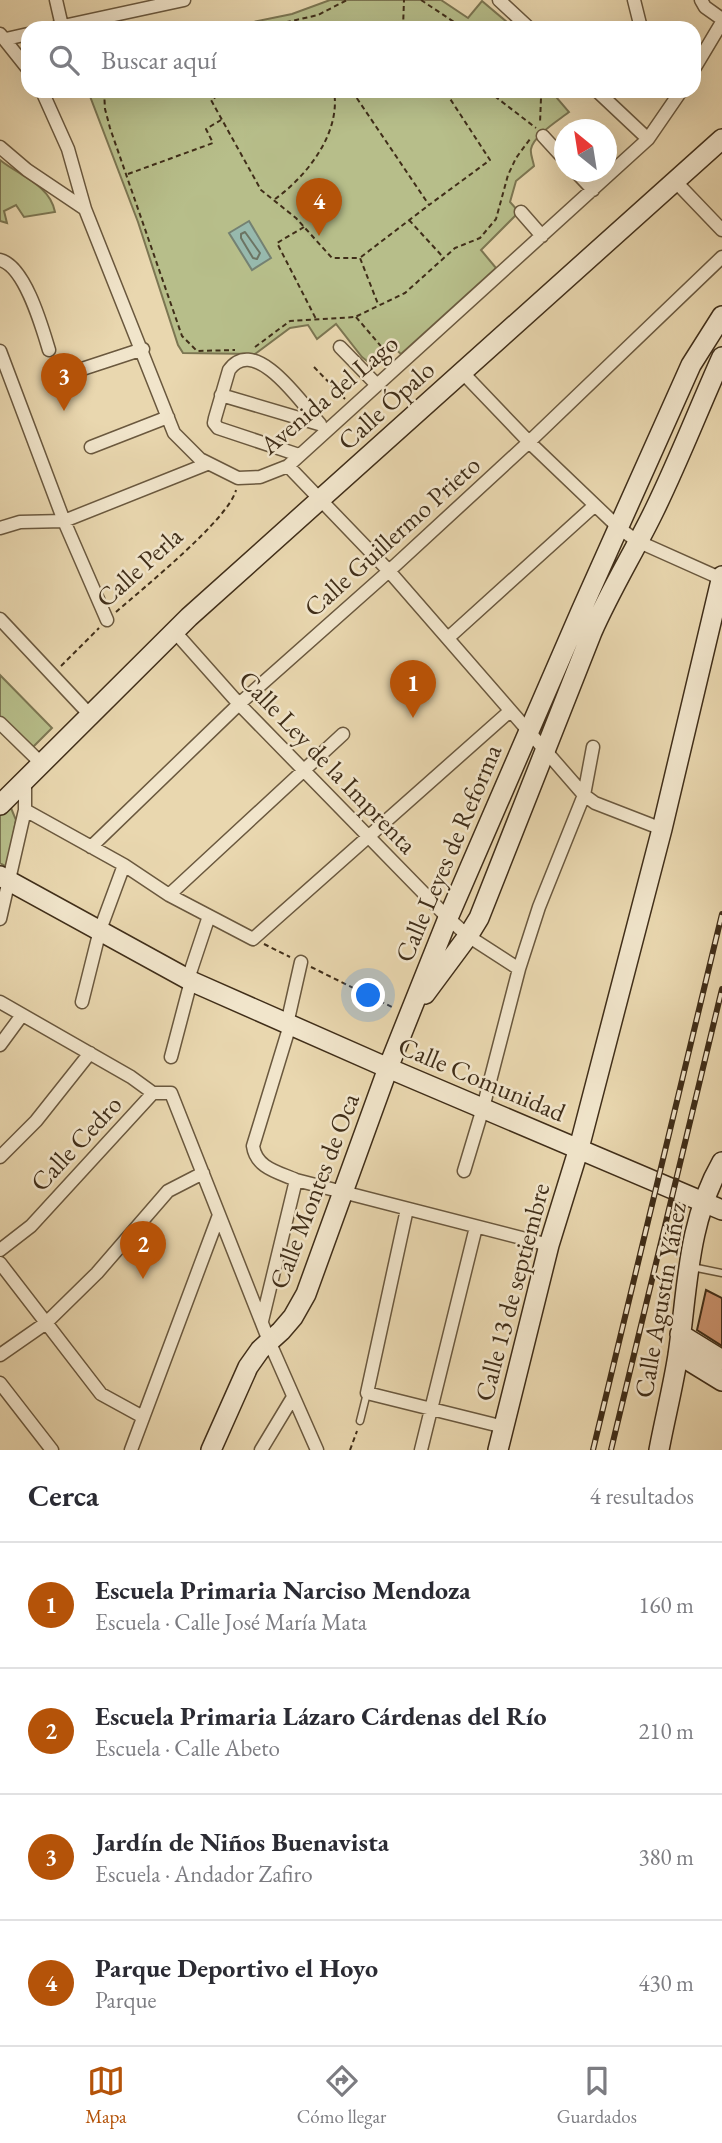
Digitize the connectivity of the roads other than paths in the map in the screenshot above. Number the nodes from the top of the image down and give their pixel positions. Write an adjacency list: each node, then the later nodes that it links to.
1 (56, 0): 7 (street)
2 (184, 0): 6 (street)
3 (634, 0): 10 (street)
4 (701, 0): 11 (street)
5 (504, 1): 9 (street)
6 (118, 7): 8 (street)
7 (58, 21)
8 (76, 21)
9 (523, 21)
10 (640, 21)
11 (722, 21): 14 (street)
12 (21, 35): 13 (street)
13 (3, 37): 15 (street)
14 (701, 57)
15 (21, 60)
16 (45, 98): 27 (street, Avenida del Lago)
17 (604, 98): 20 (street)
18 (676, 98): 20 (street, Avenida del Lago)
19 (541, 133): 23 (street)
20 (648, 139): 26 (street, Avenida del Lago)
21 (722, 139): 24 (main road, Calle Ópalo)
22 (0, 147): 27 (street)
23 (554, 147)
24 (675, 181): 29 (street); 40 (main road, Calle Ópalo)
25 (585, 182): 26 (street)
26 (593, 190): 30 (street, Avenida del Lago)
27 (86, 209): 36 (street, Avenida del Lago)
28 (521, 212): 30 (street)
29 (722, 230)
30 (542, 236): 41 (street, Avenida del Lago)
31 (722, 257): 45 (street, Calle Guillermo Prieto)
32 (0, 260): 35 (street)
33 (722, 316): 54 (main road, Calle Leyes de Reforma)
34 (340, 346): 41 (street)
35 (50, 349)
36 (142, 349): 39 (street); 43 (street, Avenida del Lago)
37 (0, 351): 52 (street)
38 (722, 357): 55 (main road, Calle Leyes de Reforma)
39 (72, 372)
40 (462, 372): 45 (street); 50 (main road, Calle Ópalo)
41 (377, 385): 44 (street, Avenida del Lago)
42 (221, 395): 44 (street); 44 (street); 47 (street)
43 (168, 417): 46 (street); 48 (street, Avenida del Lago)
44 (323, 428): 47 (street, Avenida del Lago)
45 (529, 442): 51 (street); 56 (street, Calle Guillermo Prieto)
46 (91, 447)
47 (299, 455): 49 (street, Avenida del Lago)
48 (207, 464): 49 (street, Avenida del Lago); 52 (street)
49 (288, 466): 50 (street)
50 (319, 500): 56 (street); 60 (main road, Calle Ópalo)
51 (594, 506): 54 (street); 61 (street)
52 (64, 520): 53 (street); 59 (street)
53 (0, 528)
54 (619, 528): 55 (street); 66 (main road, Calle Leyes de Reforma)
55 (638, 541): 57 (street); 69 (main road, Calle Leyes de Reforma)
56 (389, 571): 61 (street); 62 (street, Calle Guillermo Prieto)
57 (722, 578): 76 (main road, Calle 13 de septiembre)
58 (0, 618): 64 (street)
59 (107, 620)
60 (175, 632): 62 (street, Calle Ley de la Imprenta); 64 (main road, Calle Ópalo)
61 (448, 638): 63 (street)
62 (239, 704): 71 (street, Calle Ley de la Imprenta); 78 (street, Calle Guillermo Prieto)
63 (510, 711): 66 (street); 77 (street)
64 (90, 715): 70 (main road, Calle Ópalo)
65 (0, 723): 70 (street)
66 (529, 731): 69 (street); 83 (main road, Calle Leyes de Reforma)
67 (343, 734): 71 (street)
68 (593, 747): 73 (street)
69 (545, 750): 73 (street); 86 (main road, Calle Leyes de Reforma)
70 (41, 763): 72 (main road, Calle Ópalo)
71 (303, 770): 77 (street, Calle Ley de la Imprenta); 81 (street)
72 (25, 780): 74 (main road, Calle Ópalo); 75 (street)
73 (584, 795): 76 (street); 88 (street)
74 (0, 805)
75 (25, 810): 78 (street); 80 (street)
76 (662, 829): 101 (main road, Calle 13 de septiembre)
77 (369, 839): 82 (street); 83 (street, Calle Ley de la Imprenta)
78 (91, 847): 79 (street)
79 (124, 865): 81 (street); 85 (street)
80 (4, 878): 84 (street); 85 (main road, Calle Comunidad)
81 (169, 895): 82 (street)
82 (209, 916): 89 (street)
83 (448, 918): 86 (street, Calle Ley de la Imprenta); 93 (main road, Calle Leyes de Reforma)
84 (0, 919)
85 (100, 930): 89 (main road, Calle Comunidad); 91 (street)
86 (468, 936): 88 (street, Calle Ley de la Imprenta); 93 (main road, Calle Leyes de Reforma)
87 (301, 962): 94 (street)
88 (519, 969): 100 (street)
89 (189, 980): 94 (main road, Calle Comunidad); 97 (street)
90 (0, 1002): 92 (street)
91 (82, 1002)
92 (22, 1015): 95 (street); 96 (street)
93 (409, 1015): 98 (main road, Calle Montes de Oca)
94 (288, 1025): 98 (main road, Calle Comunidad); 106 (street)
95 (0, 1045)
96 (90, 1054): 99 (street); 102 (street)
97 (171, 1057)
98 (388, 1068): 100 (main road, Calle Comunidad); 107 (main road, Calle Montes de Oca)
99 (153, 1093): 105 (street); 114 (street, Calle Cedro)
100 (483, 1108): 101 (main road, Calle Comunidad); 104 (street)
101 (579, 1148): 108 (main road, Calle Comunidad); 113 (main road, Calle 13 de septiembre)
102 (0, 1157)
103 (721, 1165): 108 (main road, Calle Agustín Yáñez)
104 (464, 1171)
105 (203, 1173): 111 (street); 119 (street)
106 (296, 1180): 107 (street); 118 (street)
107 (345, 1191): 109 (street); 120 (main road, Calle Montes de Oca)
108 (702, 1201): 110 (main road, Calle Comunidad); 116 (main road, Calle Agustín Yáñez)
109 (407, 1209): 112 (street); 126 (street)
110 (722, 1210)
111 (219, 1215): 118 (street); 129 (street)
112 (476, 1227): 113 (street); 128 (street)
113 (549, 1245): 131 (main road, Calle 13 de septiembre)
114 (0, 1250)
115 (0, 1263): 119 (street)
116 (687, 1266): 117 (lane); 121 (main road, Calle Agustín Yáñez)
117 (722, 1273)
118 (262, 1322): 120 (street)
119 (46, 1323): 122 (street); 129 (street)
120 (269, 1341): 127 (street); 134 (main road, Calle Montes de Oca)
121 (679, 1344): 123 (main road); 124 (main road); 139 (main road, Calle Agustín Yáñez)
122 (0, 1355)
123 (722, 1360)
124 (722, 1381)
125 (0, 1383): 132 (street)
126 (367, 1393): 128 (street); 130 (lane)
127 (293, 1397): 135 (street); 136 (street)
128 (431, 1409): 131 (street); 137 (street)
129 (143, 1417): 133 (street)
130 (360, 1421)
131 (503, 1427): 138 (main road, Calle 13 de septiembre)
132 (52, 1450)
133 (131, 1450)
134 (211, 1450)
135 (261, 1450)
136 (317, 1450)
137 (421, 1450)
138 (498, 1450)
139 (659, 1450)

